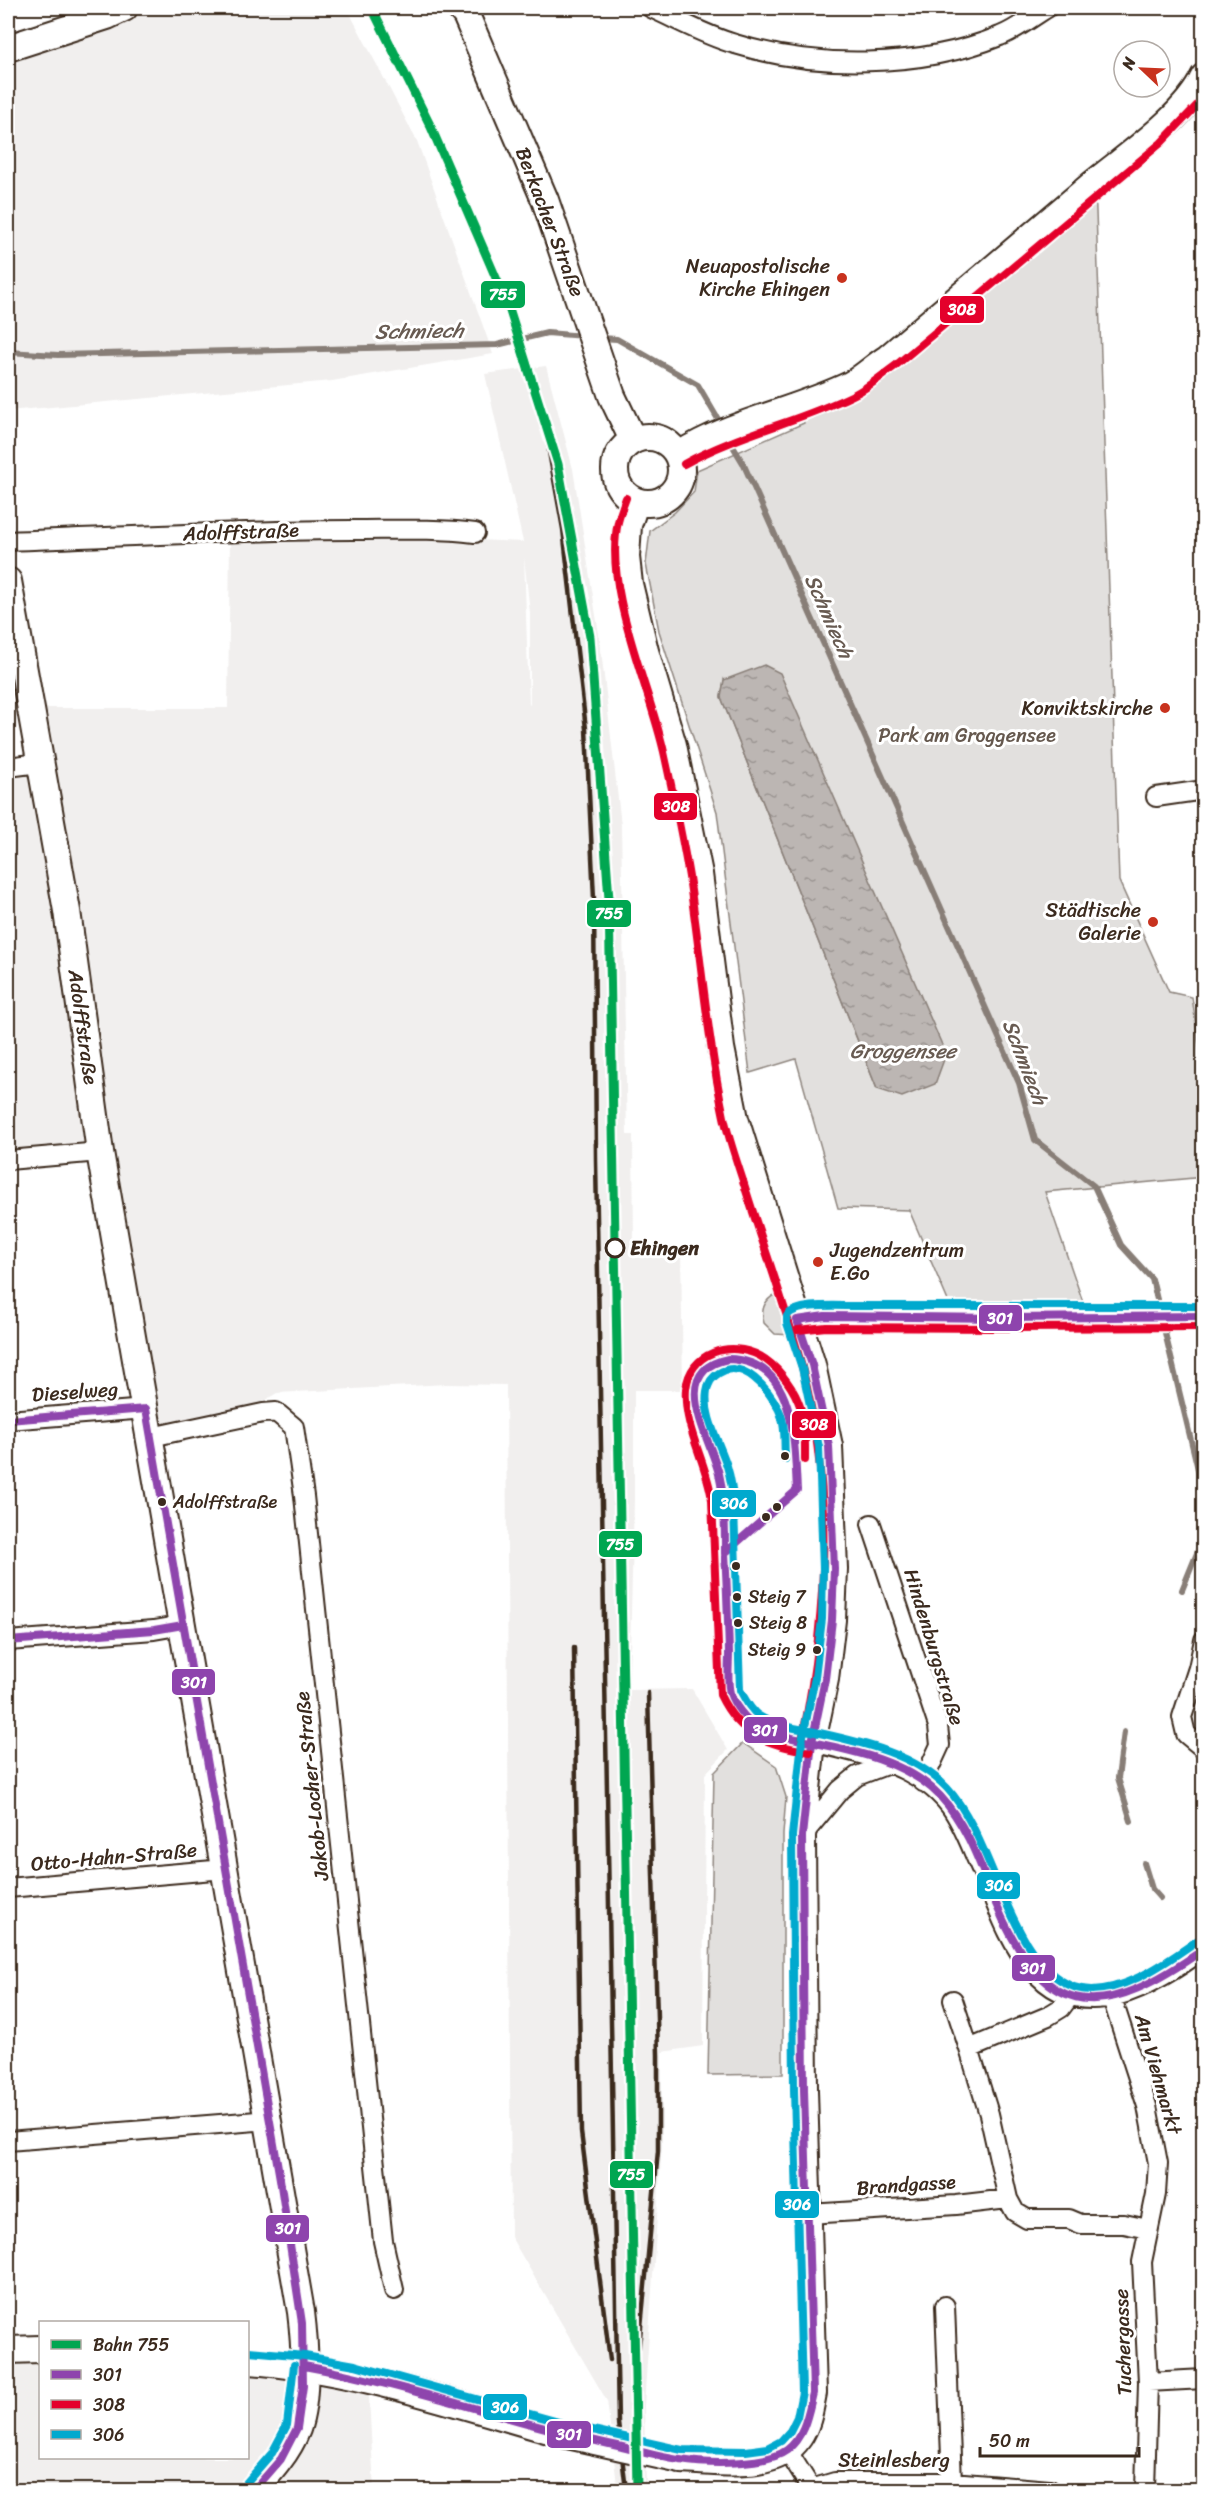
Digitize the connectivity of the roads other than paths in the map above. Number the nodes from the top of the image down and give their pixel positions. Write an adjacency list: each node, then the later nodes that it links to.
1 (124, 8): 5 (street)
2 (460, 8): 7 (street, Berkacher Straße)
3 (651, 8): 4 (street)
4 (1047, 8)
5 (8, 48)
6 (1202, 86): 8 (street)
7 (633, 440): 8 (street); 9 (street)
8 (679, 455): 9 (street)
9 (636, 501): 20 (street)
10 (475, 533): 11 (street, Adolffstraße)
11 (8, 541)
12 (8, 580): 13 (street, Adolffstraße)
13 (39, 763): 14 (street); 17 (street, Adolffstraße)
14 (8, 767)
15 (1203, 790): 16 (street)
16 (1156, 797)
17 (100, 1152): 18 (street); 21 (street, Adolffstraße)
18 (8, 1160)
19 (1199, 1316): 20 (street)
20 (797, 1320): 28 (street)
21 (146, 1409): 22 (street, Dieselweg); 23 (street, Adolffstraße)
22 (8, 1420)
23 (151, 1437): 25 (street, Adolffstraße); 45 (street, Jakob-Locher-Straße)
24 (871, 1524): 31 (street, Hindenburgstraße)
25 (183, 1625): 27 (street); 33 (street, Adolffstraße)
26 (1203, 1640): 29 (street)
27 (8, 1641)
28 (812, 1742): 30 (street, Am Viehmarkt); 32 (street)
29 (1203, 1749)
30 (891, 1763): 31 (street, Am Viehmarkt); 32 (street)
31 (923, 1782): 36 (street, Am Viehmarkt)
32 (802, 1836): 43 (street)
33 (225, 1869): 34 (street, Otto-Hahn-Straße); 40 (street, Adolffstraße)
34 (8, 1888)
35 (1203, 1949): 37 (street)
36 (1070, 1996): 37 (street, Am Viehmarkt); 39 (street)
37 (1112, 1998): 44 (street, Am Viehmarkt)
38 (953, 2000): 39 (street)
39 (969, 2049): 42 (street)
40 (270, 2120): 41 (street); 50 (street, Adolffstraße)
41 (8, 2141)
42 (1008, 2199): 43 (street, Brandgasse); 44 (street)
43 (808, 2214): 53 (street)
44 (1148, 2229): 52 (street, Tuchergasse)
45 (394, 2290)
46 (945, 2306): 54 (street)
47 (39, 2349): 48 (street)
48 (8, 2350)
49 (249, 2361): 50 (street)
50 (304, 2366): 53 (street, bridge); 55 (street, Adolffstraße)
51 (1203, 2379): 52 (street)
52 (1148, 2382): 58 (street, Tuchergasse)
53 (787, 2450): 56 (street)
54 (952, 2482): 56 (street, Steinlesberg); 57 (street, Steinlesberg)
55 (254, 2490)
56 (811, 2490)
57 (1050, 2490)
58 (1145, 2490)

